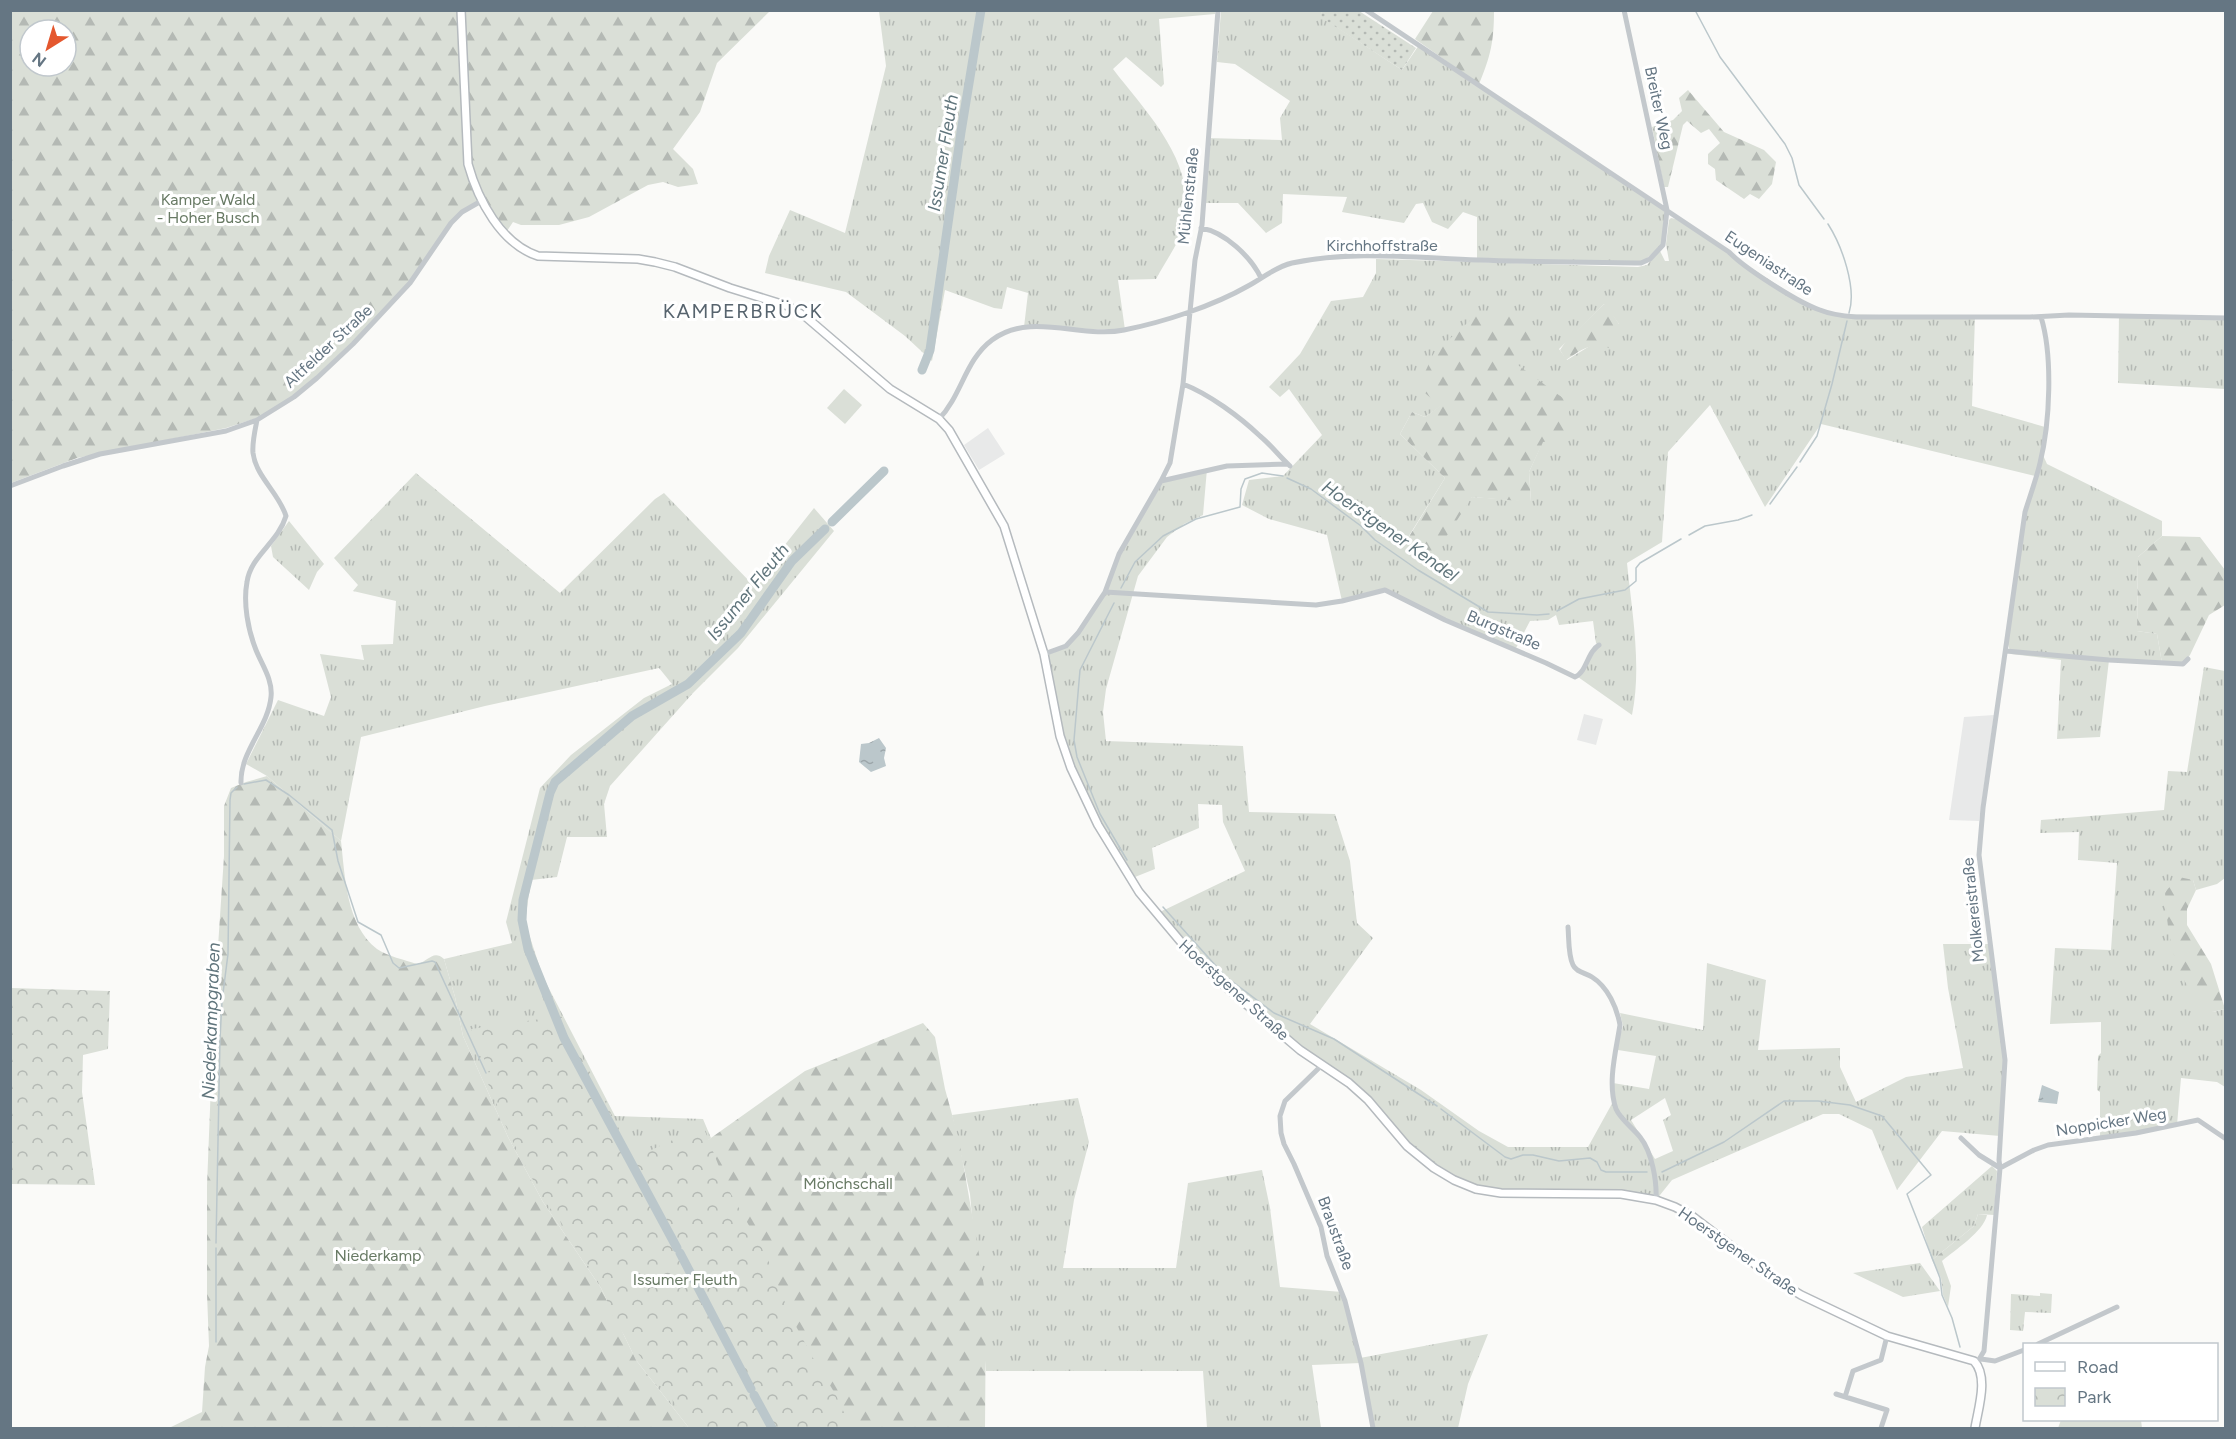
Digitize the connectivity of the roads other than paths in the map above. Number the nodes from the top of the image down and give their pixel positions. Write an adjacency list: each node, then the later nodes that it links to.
1 (461, 10): 5 (main road, Hoerstgener Straße)
2 (1218, 10): 7 (street, Mühlenstraße)
3 (1366, 10): 6 (street, Eugeniastraße)
4 (1624, 10): 6 (street, Breiter Weg)
5 (483, 200): 13 (main road, Hoerstgener Straße); 14 (street, Altfelder Straße)
6 (1667, 210): 8 (street, Kirchhoffstraße); 10 (street, Eugeniastraße)
7 (1201, 228): 8 (street); 9 (street, Mühlenstraße)
8 (1262, 278): 9 (street, Kirchhoffstraße)
9 (1191, 311): 12 (street, Mühlenstraße); 13 (street, Kirchhoffstraße)
10 (2041, 317): 11 (street, Eugeniastraße); 19 (street, Molkereistraße)
11 (2226, 318)
12 (1183, 384): 15 (street, Mühlenstraße); 15 (street)
13 (939, 418): 20 (main road, Hoerstgener Straße)
14 (257, 420): 16 (street, Altfelder Straße); 22 (street)
15 (1161, 481): 17 (street, Mühlenstraße)
16 (10, 486)
17 (1105, 592): 18 (street, Burgstraße); 20 (street, Mühlenstraße)
18 (1599, 645)
19 (2006, 651): 21 (street); 27 (street, Molkereistraße)
20 (1044, 654): 24 (main road, Hoerstgener Straße)
21 (2188, 659)
22 (241, 783)
23 (1568, 927): 28 (street)
24 (1322, 1065): 28 (main road, Hoerstgener Straße); 36 (street, Braustraße)
25 (1961, 1138): 27 (street)
26 (2226, 1139): 27 (street, Noppicker Weg)
27 (2001, 1168): 33 (street, Molkereistraße)
28 (1656, 1200): 30 (main road, Hoerstgener Straße)
29 (2117, 1307): 31 (street)
30 (1887, 1336): 33 (main road, Hoerstgener Straße); 35 (street)
31 (2040, 1343)
32 (2023, 1351): 33 (street)
33 (1979, 1361): 38 (main road)
34 (1836, 1394): 35 (street)
35 (1845, 1397): 37 (street)
36 (1373, 1428)
37 (1881, 1428)
38 (1975, 1428)

